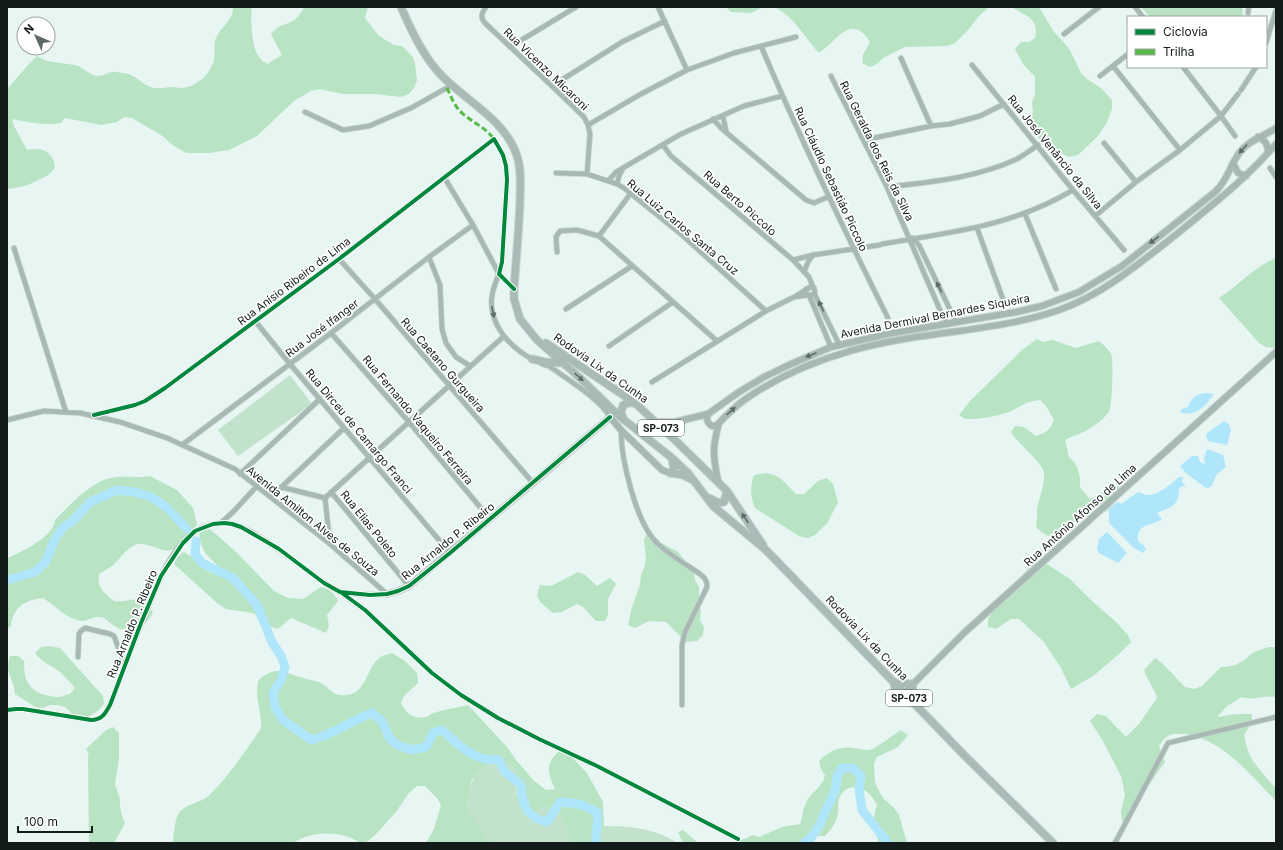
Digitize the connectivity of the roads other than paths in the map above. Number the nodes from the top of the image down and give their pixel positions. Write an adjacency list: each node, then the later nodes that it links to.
1 (401, 7): 26 (main road, Rodovia Lix da Cunha / SP-073)
2 (486, 7): 16 (street, Rua Vicenzo Micaroni)
3 (576, 7): 16 (street)
4 (658, 7): 11 (street)
5 (1100, 7): 12 (street)
6 (1135, 7): 10 (street)
7 (1249, 7): 9 (street)
8 (1276, 10): 14 (street)
9 (1248, 13)
10 (1142, 16)
11 (665, 21): 23 (street); 27 (street)
12 (1064, 34)
13 (796, 37): 15 (street)
14 (1267, 41)
15 (761, 46): 23 (street); 28 (street, Rua Cláudio Sebastiáo Piccolo)
16 (510, 47): 27 (street, Rua Vicenzo Micaroni)
17 (1127, 55): 20 (street)
18 (901, 58): 35 (street)
19 (972, 65): 29 (street, Rua José Venâncio da Silva)
20 (1113, 66): 25 (street); 45 (street)
21 (1183, 68): 32 (street)
22 (1254, 68): 32 (street)
23 (687, 70): 34 (street)
24 (831, 76): 40 (street, Rua Geralda dos Reis da Silva)
25 (1100, 76)
26 (452, 85): 30 (street); 80 (main road, Rodovia Lix da Cunha / SP-073)
27 (552, 86): 34 (street, Rua Vicenzo Micaroni)
28 (782, 96): 31 (street); 61 (street, Rua Cláudio Sebastiáo Piccolo)
29 (1004, 104): 35 (street); 44 (street, Rua José Venâncio da Silva)
30 (305, 112)
31 (723, 116): 33 (street); 37 (street)
32 (1221, 116): 38 (street); 45 (street)
33 (713, 119): 37 (street); 43 (street)
34 (588, 125): 51 (street, Rua Vicenzo Micaroni)
35 (931, 126): 40 (street)
36 (1276, 128): 39 (main road, Avenida Dermival Bernardes Siqueira)
37 (726, 131): 61 (street)
38 (1235, 136)
39 (1258, 137): 46 (main road); 47 (main road, Avenida Dermival Bernardes Siqueira, one-way to 47)
40 (864, 140): 58 (street, Rua Geralda dos Reis da Silva)
41 (1104, 143): 56 (street)
42 (1276, 144): 46 (main road, Avenida Dermival Bernardes Siqueira)
43 (662, 146): 48 (street); 75 (street, Rua Berto Piccolo)
44 (1038, 146): 58 (street); 59 (street, Rua José Venâncio da Silva)
45 (1180, 150): 56 (street)
46 (1268, 153): 52 (main road, Avenida Dermival Bernardes Siqueira)
47 (1233, 163): 52 (main road); 91 (main road, Avenida Dermival Bernardes Siqueira, one-way to 91)
48 (623, 168): 55 (street); 57 (street)
49 (1270, 168): 54 (street)
50 (556, 173): 51 (street, Rua Luiz Carlos Santa Cruz)
51 (587, 174): 55 (street, Rua Luiz Carlos Santa Cruz)
52 (1246, 176): 117 (main road, Avenida Dermival Bernardes Siqueira, one-way to 52)
53 (444, 177): 64 (street); 74 (street, Rua Anísio Ribeiro de Lima); 78 (street, Rua Anísio Ribeiro de Lima)
54 (1276, 177)
55 (608, 181): 57 (street, Rua Luiz Carlos Santa Cruz)
56 (1136, 182): 63 (street)
57 (617, 184): 60 (street, Rua Luiz Carlos Santa Cruz)
58 (887, 187): 67 (street, Rua Geralda dos Reis da Silva)
59 (1073, 190): 62 (street); 63 (street, Rua José Venâncio da Silva)
60 (631, 193): 66 (street); 88 (street, Rua Luiz Carlos Santa Cruz)
61 (828, 197): 69 (street, Rua Cláudio Sebastiáo Piccolo)
62 (1025, 214): 65 (street); 81 (street)
63 (1095, 216): 70 (street, Rua José Venâncio da Silva)
64 (473, 225): 73 (street, Rua José Ifanger); 78 (street)
65 (977, 228): 67 (street); 86 (street)
66 (599, 236): 71 (street); 76 (street)
67 (911, 239): 69 (street); 91 (street, one-way to 67); 92 (street)
68 (14, 248): 109 (street)
69 (853, 248): 72 (street); 89 (street, Rua Cláudio Sebastiáo Piccolo)
70 (1124, 250)
71 (557, 252)
72 (813, 255): 75 (street); 77 (street)
73 (429, 257): 84 (street, Rua José Ifanger); 104 (street, Rua Caetano Gurgueira)
74 (339, 259): 84 (street, Rua Caetano Gurgueira); 90 (street, Rua Anísio Ribeiro de Lima)
75 (793, 260): 77 (street, Rua Berto Piccolo)
76 (632, 266): 85 (street); 87 (street)
77 (806, 273): 79 (street)
78 (499, 274): 80 (street); 95 (street, one-way to 95)
79 (809, 288): 82 (street); 82 (street); 83 (street)
80 (514, 289): 93 (main road, Rodovia Lix da Cunha / SP-073)
81 (1056, 289)
82 (811, 295): 83 (street); 97 (street, one-way to 82); 99 (street)
83 (794, 297): 88 (street)
84 (375, 299): 94 (street, Rua José Ifanger); 106 (street, Rua Caetano Gurgueira)
85 (673, 302): 96 (street); 98 (street)
86 (1004, 302)
87 (566, 308)
88 (766, 311): 96 (street)
89 (888, 318)
90 (255, 321): 103 (street, Rua Dirceu de Camargo Franci); 111 (street, Rua Anísio Ribeiro de Lima)
91 (956, 322): 92 (main road, Avenida Dermival Bernardes Siqueira)
92 (946, 324): 97 (main road, Avenida Dermival Bernardes Siqueira)
93 (530, 332): 102 (main road, Rodovia Lix da Cunha / SP-073); 108 (main road, Rodovia Lix da Cunha / SP-073)
94 (332, 333): 103 (street, Rua José Ifanger); 115 (street, Rua Fernando Vaqueiro Ferreira)
95 (503, 337): 101 (street); 104 (street, Rua Elias Poleto)
96 (717, 341): 105 (street)
97 (839, 344): 99 (main road, Avenida Dermival Bernardes Siqueira)
98 (609, 346)
99 (831, 347): 110 (main road, Avenida Dermival Bernardes Siqueira, one-way to 110)
100 (1276, 352): 146 (main road, Rua Antônio Afonso de Lima)
101 (532, 359): 102 (main road); 112 (street)
102 (563, 363): 113 (main road, Rodovia Lix da Cunha / SP-073, one-way to 113)
103 (290, 364): 107 (street, Rua Dirceu de Camargo Franci); 120 (street, Rua José Ifanger)
104 (470, 366): 106 (street, Rua Elias Poleto)
105 (652, 382)
106 (448, 385): 115 (street, Rua Elias Poleto); 127 (street, Rua Caetano Gurgueira)
107 (320, 399): 118 (street, Rua Dirceu de Camargo Franci); 123 (street)
108 (635, 403): 113 (main road); 116 (main road, Rodovia Lix da Cunha / SP-073)
109 (66, 412): 111 (street, Avenida Amilton Alves de Souza); 114 (street, Avenida Amilton Alves de Souza)
110 (708, 414): 116 (main road); 117 (main road)
111 (94, 415): 120 (street, Avenida Amilton Alves de Souza)
112 (610, 417): 119 (main road); 127 (main road, Rua Arnaldo P. Ribeiro)
113 (623, 418): 122 (main road, Rodovia Lix da Cunha / SP-073)
114 (7, 420)
115 (409, 422): 121 (street, Rua Elias Poleto); 135 (street, Rua Fernando Vaqueiro Ferreira)
116 (654, 422): 126 (main road, Rodovia Lix da Cunha / SP-073)
117 (719, 423): 126 (main road)
118 (344, 428): 121 (street, Rua Dirceu de Camargo Franci); 129 (street)
119 (621, 430): 124 (main road); 149 (street)
120 (182, 445): 123 (street, Avenida Amilton Alves de Souza)
121 (370, 458): 131 (street, Rua Elias Poleto); 139 (street, Rua Dirceu de Camargo Franci)
122 (672, 458): 124 (main road); 125 (main road, Rodovia Lix da Cunha / SP-073)
123 (240, 474): 128 (street, Avenida Amilton Alves de Souza)
124 (670, 474): 125 (main road)
125 (693, 480): 132 (main road, Rodovia Lix da Cunha / SP-073)
126 (718, 481): 130 (main road, Rodovia Lix da Cunha / SP-073)
127 (533, 483): 135 (main road, Rua Arnaldo P. Ribeiro)
128 (257, 486): 133 (street, Avenida Amilton Alves de Souza); 136 (street)
129 (281, 487): 133 (street); 134 (street)
130 (727, 491): 132 (main road); 138 (main road, Rodovia Lix da Cunha / SP-073, one-way to 130)
131 (331, 492): 134 (street, Rua Elias Poleto); 140 (street, Rua Elias Poleto)
132 (705, 496): 138 (main road, Rodovia Lix da Cunha / SP-073)
133 (271, 497): 137 (street, Avenida Amilton Alves de Souza)
134 (325, 498): 137 (street)
135 (490, 519): 139 (main road, Rua Arnaldo P. Ribeiro)
136 (221, 523): 141 (street, Rua Arnaldo P. Ribeiro); 144 (street, Rua Arnaldo P. Ribeiro)
137 (330, 544): 142 (street, Avenida Amilton Alves de Souza)
138 (767, 551): 145 (main road, Rodovia Lix da Cunha / SP-073)
139 (450, 553): 140 (main road, Rua Arnaldo P. Ribeiro)
140 (409, 586): 142 (main road, Rua Arnaldo P. Ribeiro)
141 (340, 592): 142 (street, Rua Arnaldo P. Ribeiro); 152 (street)
142 (387, 594)
143 (78, 657): 144 (street)
144 (125, 666): 150 (street, Rua Arnaldo P. Ribeiro)
145 (894, 683): 146 (main road); 147 (main road, Rodovia Lix da Cunha)
146 (913, 684): 147 (main road, Rua Antônio Afonso de Lima); 148 (main road)
147 (902, 694): 148 (main road)
148 (915, 704): 153 (main road, SP-073)
149 (682, 705)
150 (7, 710)
151 (1276, 717): 154 (street)
152 (738, 839)
153 (1052, 843)
154 (1115, 843)

